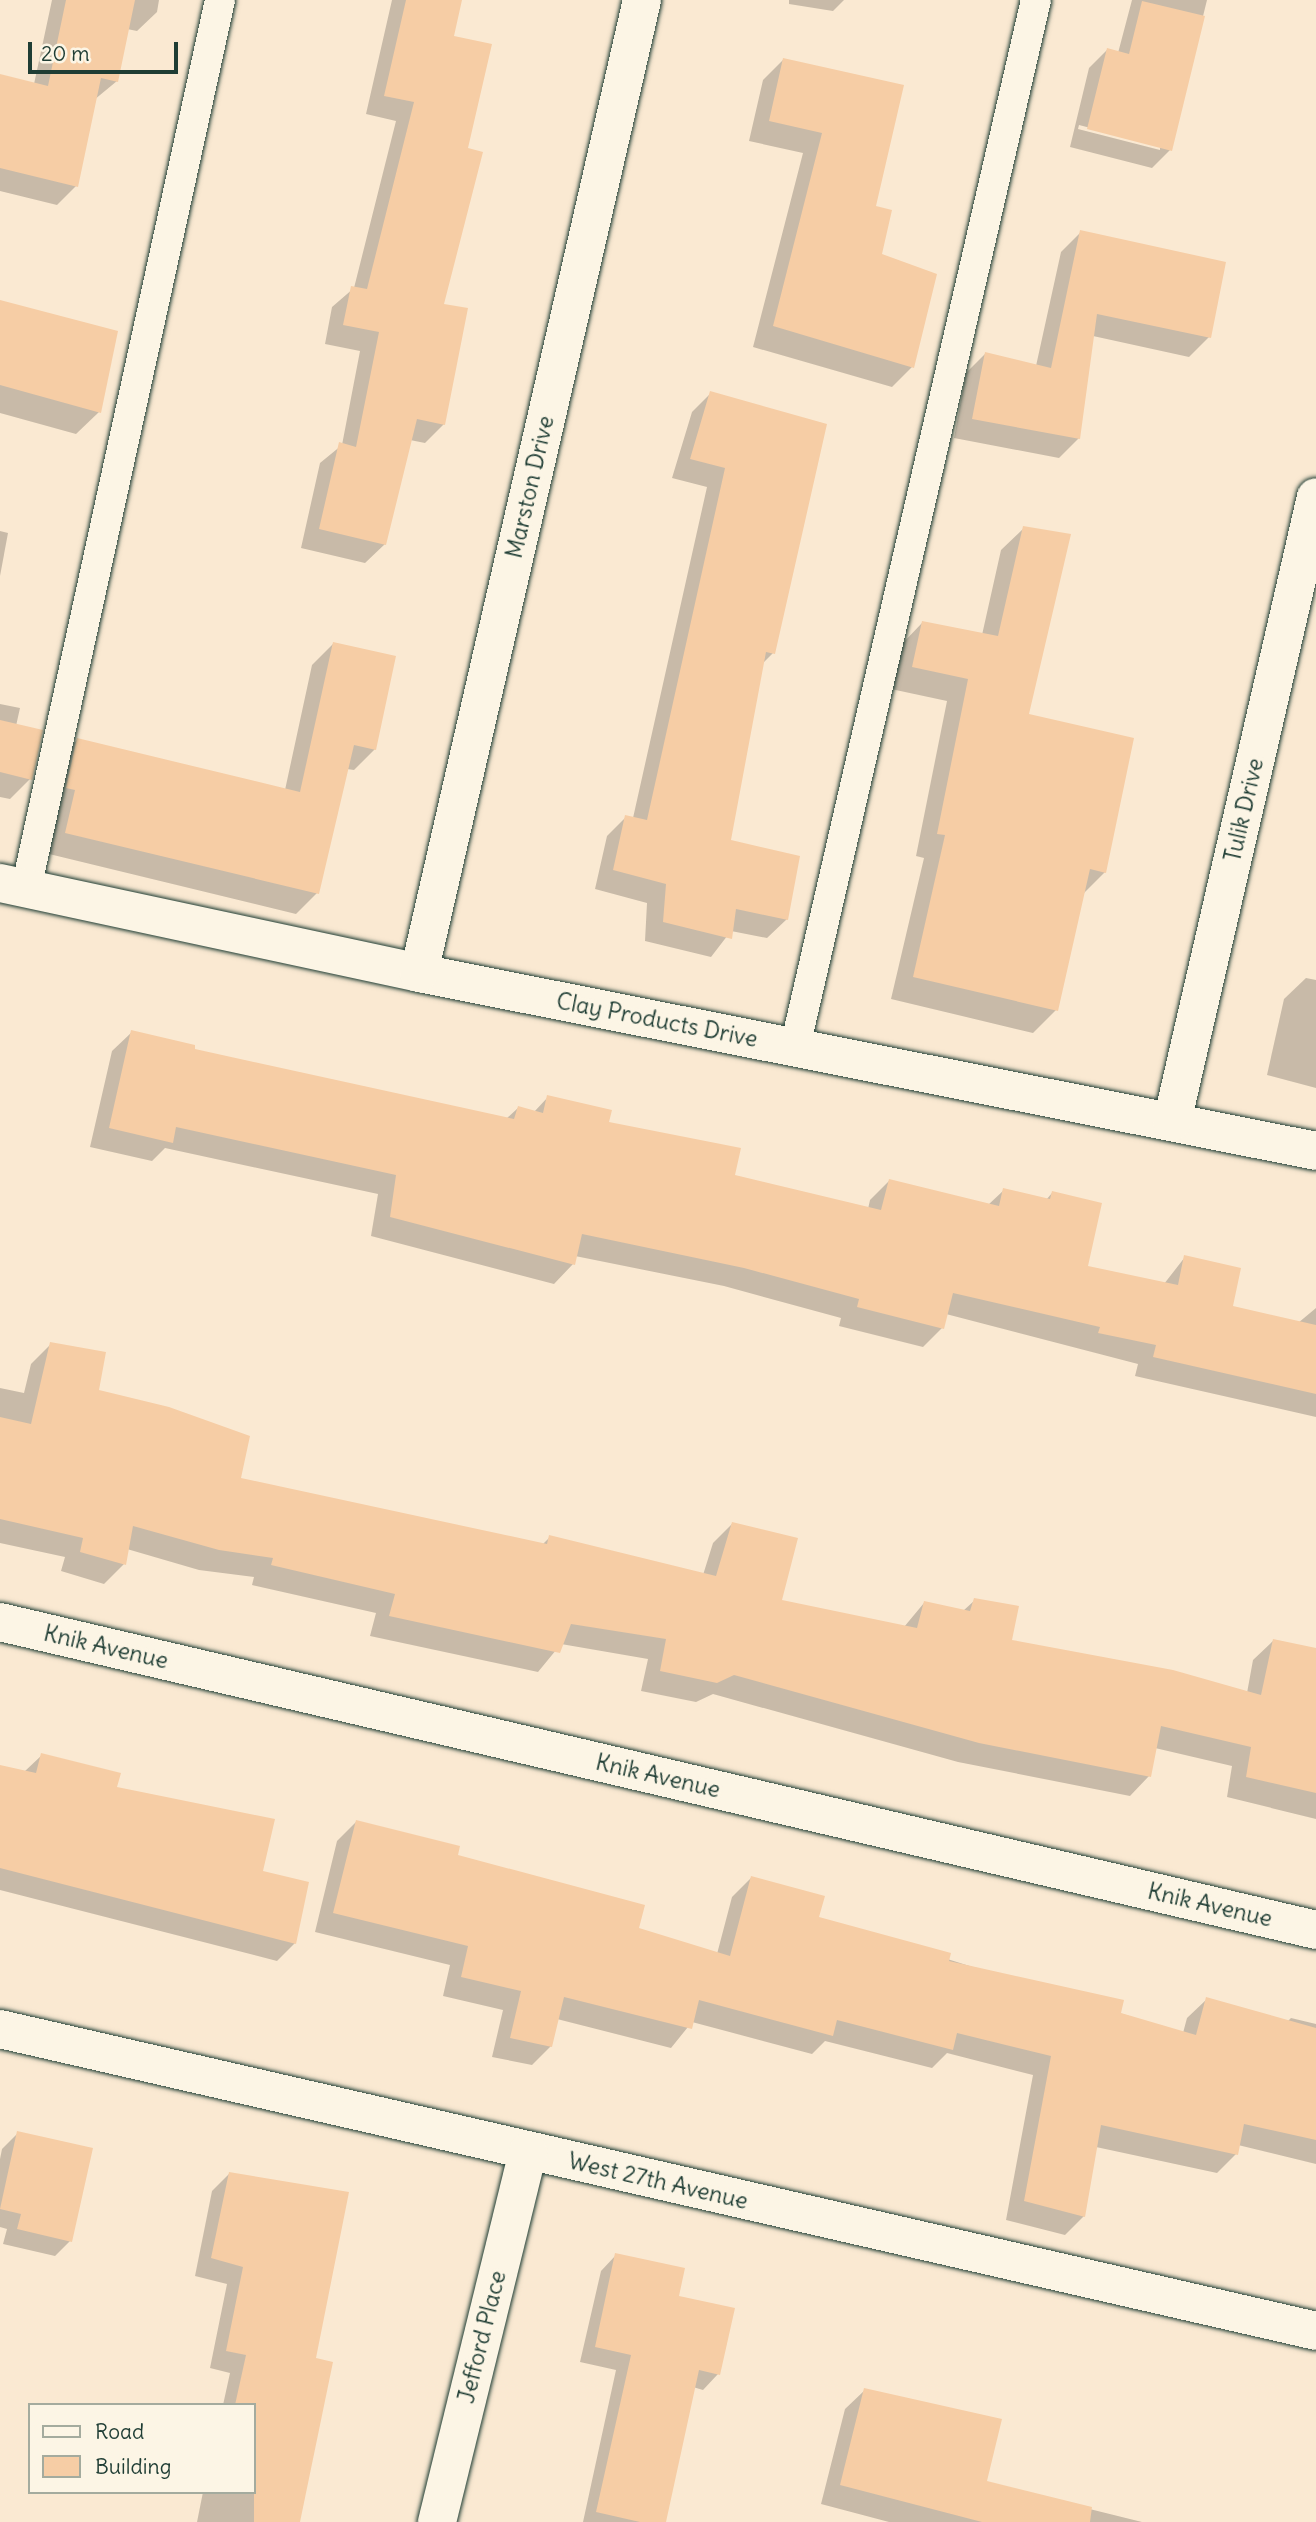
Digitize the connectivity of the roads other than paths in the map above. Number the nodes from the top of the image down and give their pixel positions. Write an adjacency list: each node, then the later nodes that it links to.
1 (220, 0): 5 (lane)
2 (642, 0): 6 (street, Marston Drive)
3 (1036, 0): 7 (lane)
4 (1316, 497): 8 (street, Tulik Drive)
5 (13, 886): 6 (street, Clay Products Drive)
6 (419, 973): 7 (street, Clay Products Drive)
7 (795, 1047): 8 (street, Clay Products Drive)
8 (1172, 1122): 9 (street, Clay Products Drive)
9 (1316, 1150)
10 (0, 1622): 11 (street, Knik Avenue)
11 (1316, 1930)
12 (0, 2029): 13 (street, West 27th Avenue)
13 (528, 2152): 14 (street, West 27th Avenue); 15 (street, Jefford Place)
14 (1316, 2331)
15 (437, 2522)

